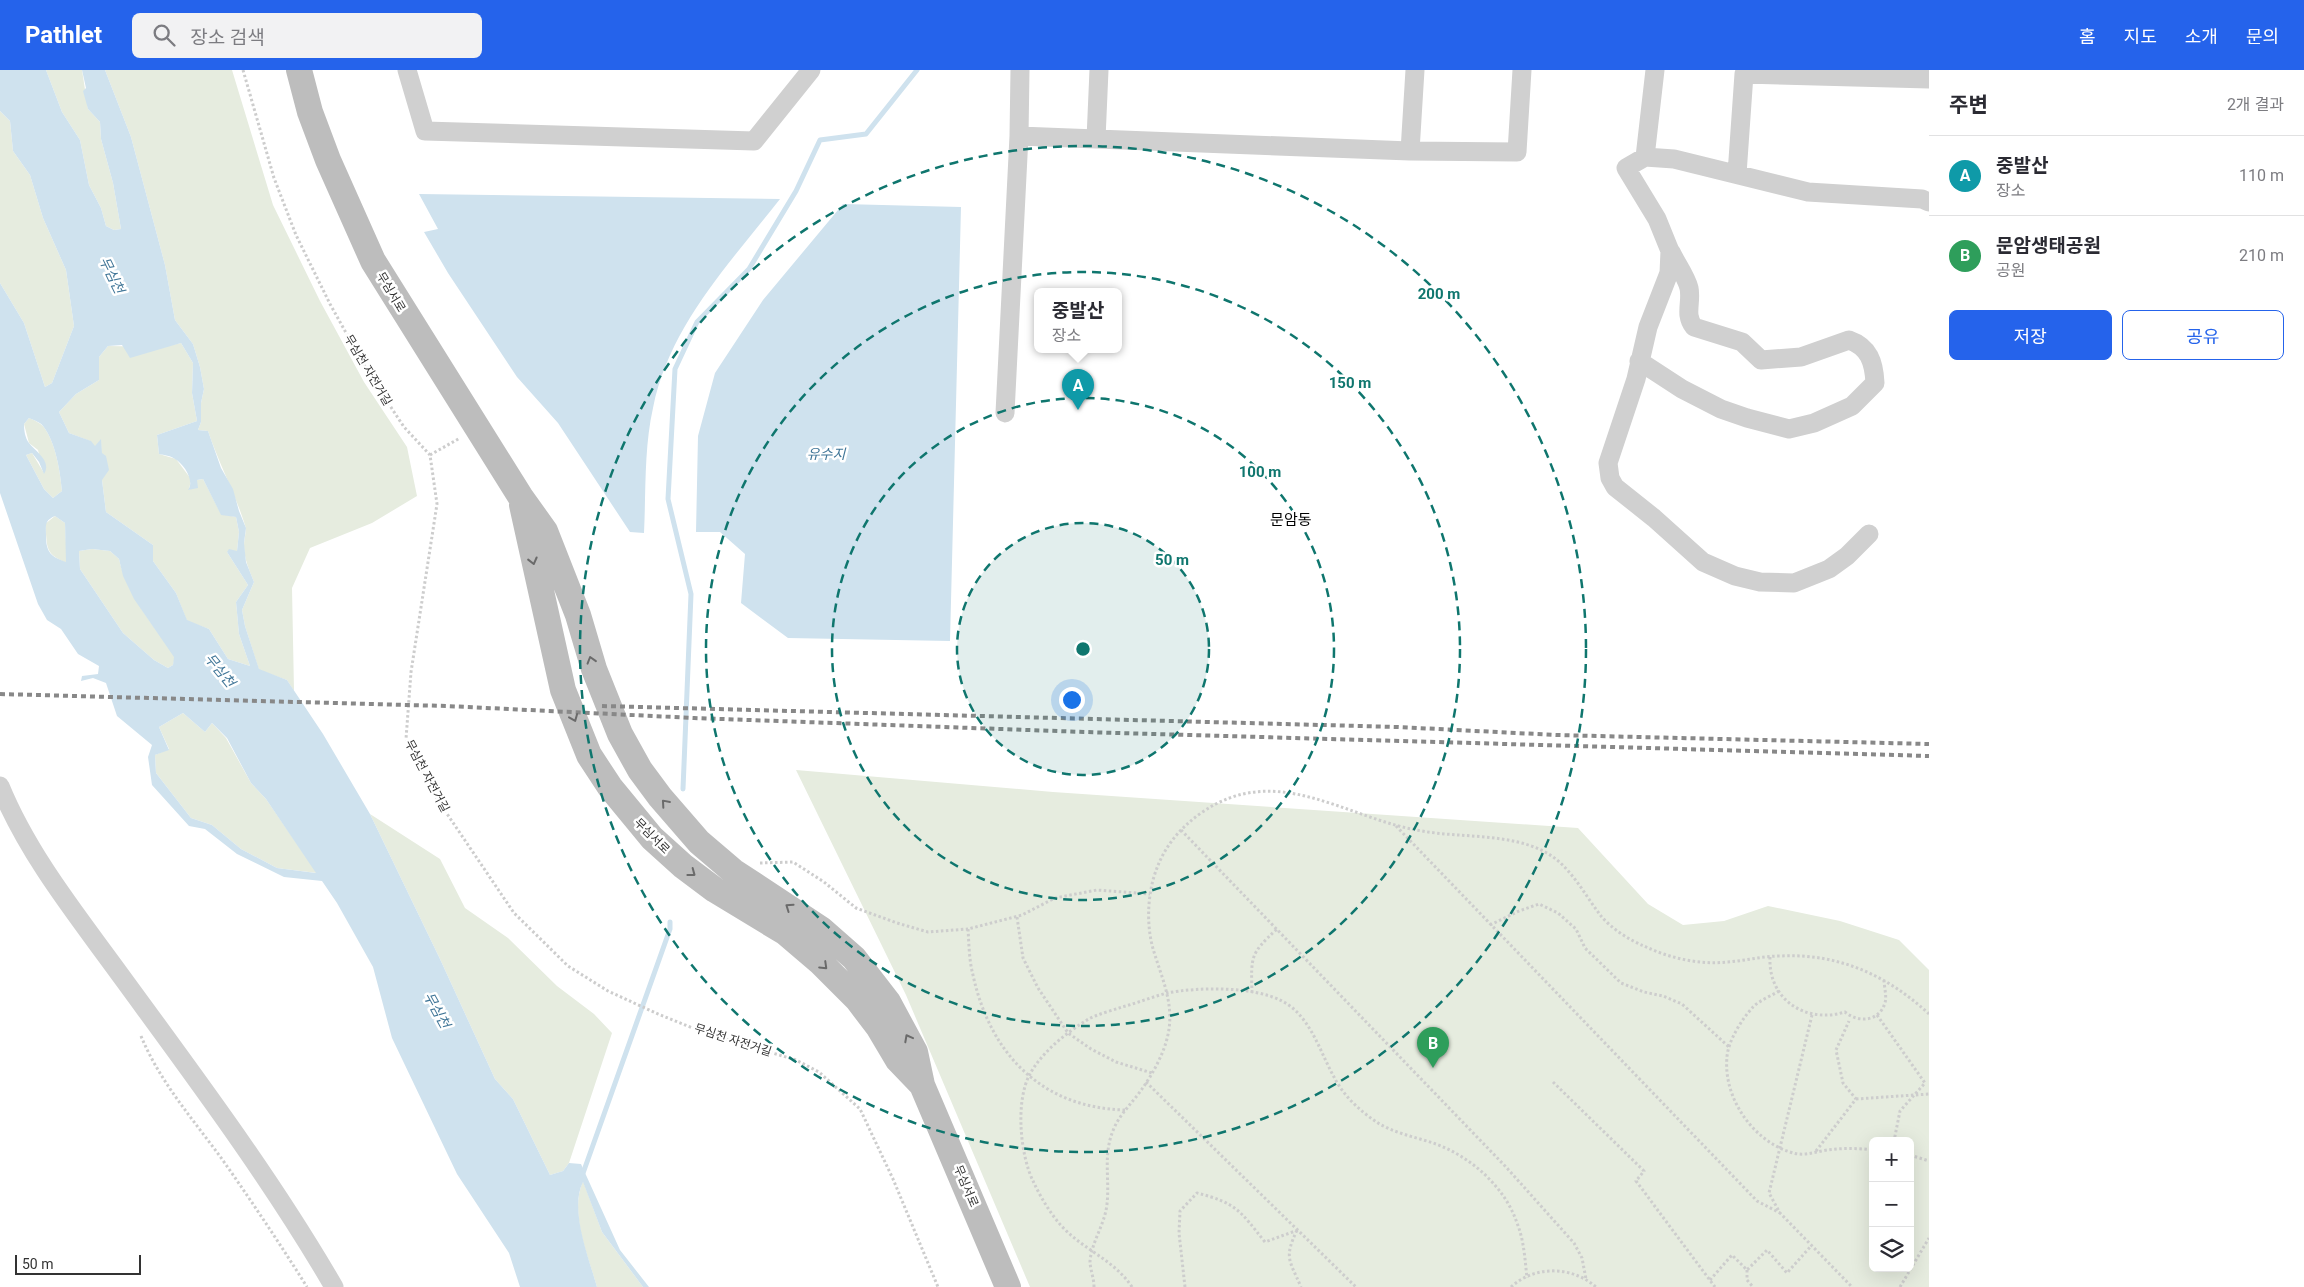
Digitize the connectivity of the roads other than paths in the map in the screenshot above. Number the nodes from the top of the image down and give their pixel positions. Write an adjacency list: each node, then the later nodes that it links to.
1 (299, 70): 19 (street, 무심서로)
2 (407, 70): 3 (street)
3 (810, 70)
4 (1020, 70): 10 (street)
5 (1099, 70): 11 (street)
6 (1415, 70): 12 (street)
7 (1522, 70): 12 (street)
8 (1655, 70): 13 (street)
9 (1929, 78): 14 (street)
10 (1019, 136): 11 (street); 18 (street)
11 (1096, 139): 12 (street)
12 (1410, 151)
13 (1645, 157): 14 (street); 16 (street)
14 (1737, 174): 15 (street)
15 (1929, 202)
16 (1670, 251): 17 (street); 17 (street)
17 (1639, 362): 20 (street)
18 (1006, 413)
19 (520, 496): 22 (street, 무심서로, one-way to 19); 22 (street, 무심서로, one-way to 22)
20 (1869, 534)
21 (0, 786): 23 (street)
22 (922, 1085): 24 (street, 무심서로)
23 (334, 1287)
24 (1008, 1287)

